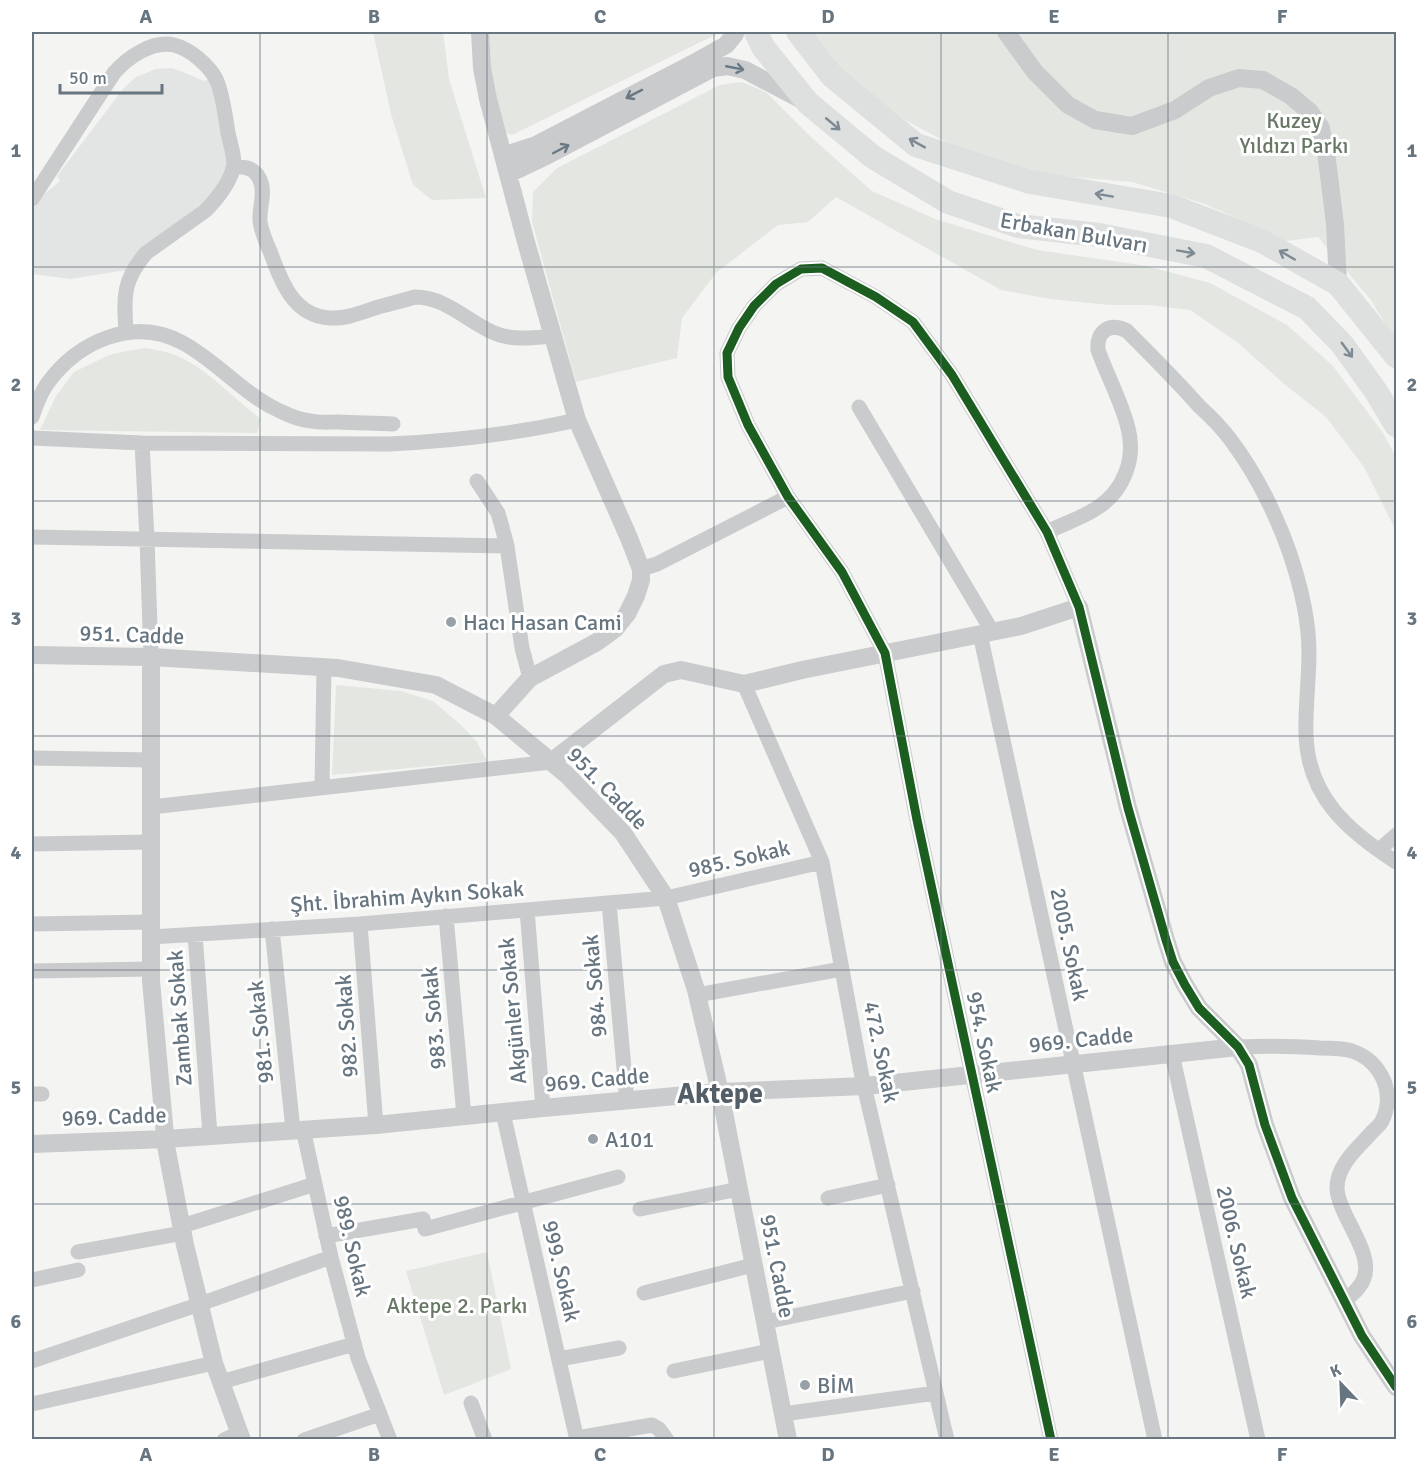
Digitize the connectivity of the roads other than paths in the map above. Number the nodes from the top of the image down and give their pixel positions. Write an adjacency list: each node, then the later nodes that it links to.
1 (480, 32): 7 (street)
2 (735, 32): 7 (street, one-way to 7)
3 (756, 32): 6 (highway, Erbakan Bulvarı)
4 (798, 32): 11 (highway, Erbakan Bulvarı, one-way to 4)
5 (1006, 32): 11 (street)
6 (808, 103): 9 (street, one-way to 6); 19 (highway, Erbakan Bulvarı, one-way to 19)
7 (503, 156): 9 (street)
8 (234, 166): 10 (street); 12 (street); 13 (street)
9 (508, 174): 13 (street)
10 (32, 199)
11 (1338, 284): 14 (highway)
12 (126, 333): 16 (street); 18 (street)
13 (553, 336): 17 (street)
14 (1396, 356)
15 (859, 407): 30 (street, 2005. Sokak)
16 (32, 417)
17 (578, 420): 21 (street); 28 (street)
18 (393, 424)
19 (1396, 424)
20 (32, 438): 21 (street)
21 (142, 443): 26 (street)
22 (477, 481): 27 (street)
23 (788, 497): 24 (street, 954. Sokak); 28 (street); 31 (street, 954. Sokak)
24 (1047, 532): 29 (street, 954. Sokak); 46 (street)
25 (32, 537): 26 (street)
26 (147, 538): 27 (street); 33 (street)
27 (507, 546): 35 (street)
28 (641, 569): 35 (street)
29 (1079, 607): 30 (street); 62 (street)
30 (986, 633): 31 (street); 64 (street, 2005. Sokak)
31 (885, 653): 36 (street); 65 (street, 954. Sokak)
32 (32, 655): 33 (street, 951. Cadde)
33 (151, 657): 34 (street, 951. Cadde); 39 (street)
34 (324, 667): 37 (street, 951. Cadde); 41 (street)
35 (530, 678): 37 (street)
36 (744, 684): 40 (street); 47 (street, 472. Sokak)
37 (496, 716): 40 (street, 951. Cadde)
38 (32, 758): 39 (street)
39 (151, 760): 42 (street)
40 (551, 762): 41 (street); 49 (street, 951. Cadde)
41 (322, 788): 42 (street)
42 (151, 807): 44 (street)
43 (1396, 835): 46 (street)
44 (151, 843): 45 (street); 56 (street)
45 (32, 844)
46 (1378, 850): 48 (street)
47 (822, 862): 49 (street, 985. Sokak); 59 (street, 472. Sokak)
48 (1396, 862)
49 (666, 898): 50 (street, Şht. İbrahim Aykın Sokak); 61 (street, 951. Cadde)
50 (609, 903): 51 (street, Şht. İbrahim Aykın Sokak); 68 (street, 984. Sokak)
51 (527, 910): 52 (street, Şht. İbrahim Aykın Sokak); 69 (street, Akgünler Sokak)
52 (446, 916): 54 (street, Şht. İbrahim Aykın Sokak); 71 (street, 983. Sokak)
53 (32, 924): 56 (street, Şht. İbrahim Aykın Sokak)
54 (360, 924): 55 (street, Şht. İbrahim Aykın Sokak); 72 (street, 982. Sokak)
55 (272, 929): 57 (street, Şht. İbrahim Aykın Sokak); 73 (street, 981. Sokak)
56 (151, 930): 57 (street, Şht. İbrahim Aykın Sokak); 58 (street)
57 (195, 934): 74 (street, Zambak Sokak)
58 (151, 969): 60 (street); 75 (street)
59 (842, 969): 61 (street); 66 (street, 472. Sokak)
60 (32, 971)
61 (697, 995): 67 (street, 951. Cadde)
62 (1238, 1047): 63 (street, 969. Cadde); 93 (street); 93 (street)
63 (1172, 1054): 64 (street, 969. Cadde); 120 (street, 2006. Sokak)
64 (1073, 1064): 65 (street, 969. Cadde); 119 (street, 2005. Sokak)
65 (972, 1074): 66 (street, 969. Cadde); 118 (street, 954. Sokak)
66 (865, 1086): 67 (street, 969. Cadde); 79 (street, 472. Sokak)
67 (720, 1092): 68 (street, 969. Cadde); 80 (street, 951. Cadde)
68 (627, 1101): 69 (street, 969. Cadde)
69 (543, 1108): 70 (street, 969. Cadde)
70 (503, 1113): 71 (street, 969. Cadde); 82 (street, 999. Sokak)
71 (464, 1116): 72 (street, 969. Cadde)
72 (376, 1125): 73 (street, 969. Cadde)
73 (298, 1129): 74 (street, 969. Cadde); 78 (street, 989. Sokak)
74 (210, 1135): 75 (street, 969. Cadde)
75 (166, 1139): 76 (street, 969. Cadde); 84 (street)
76 (32, 1143)
77 (618, 1177): 82 (street)
78 (315, 1184): 84 (street); 85 (street, 989. Sokak)
79 (888, 1185): 81 (street); 91 (street, 472. Sokak)
80 (739, 1189): 83 (street); 88 (street, 951. Cadde)
81 (828, 1198)
82 (523, 1202): 85 (street); 99 (street, 999. Sokak)
83 (640, 1209)
84 (182, 1229): 86 (street); 94 (street)
85 (327, 1236): 87 (street, 989. Sokak)
86 (78, 1252)
87 (331, 1257): 94 (street); 96 (street, 989. Sokak)
88 (753, 1265): 92 (street); 95 (street, 951. Cadde)
89 (78, 1270): 90 (street)
90 (32, 1280)
91 (913, 1291): 95 (street); 105 (street, 472. Sokak)
92 (644, 1293)
93 (1344, 1302): 104 (street)
94 (200, 1305): 100 (street); 101 (street)
95 (765, 1322): 98 (street, 951. Cadde)
96 (354, 1344): 103 (street); 108 (street, 989. Sokak)
97 (619, 1348): 99 (street)
98 (770, 1351): 102 (street); 109 (street, 951. Cadde)
99 (559, 1359): 111 (street, 999. Sokak)
100 (32, 1361)
101 (214, 1363): 103 (street); 107 (street)
102 (674, 1371)
103 (221, 1382): 110 (street)
104 (1396, 1387)
105 (936, 1393): 109 (street); 117 (street, 472. Sokak)
106 (471, 1403): 115 (street)
107 (32, 1404)
108 (380, 1414): 113 (street); 114 (street, 989. Sokak)
109 (783, 1414): 112 (street, 951. Cadde)
110 (235, 1437)
111 (577, 1438): 116 (street)
112 (786, 1439)
113 (304, 1440)
114 (390, 1440)
115 (485, 1440)
116 (667, 1440)
117 (947, 1440)
118 (1051, 1440)
119 (1155, 1440)
120 (1258, 1440)

